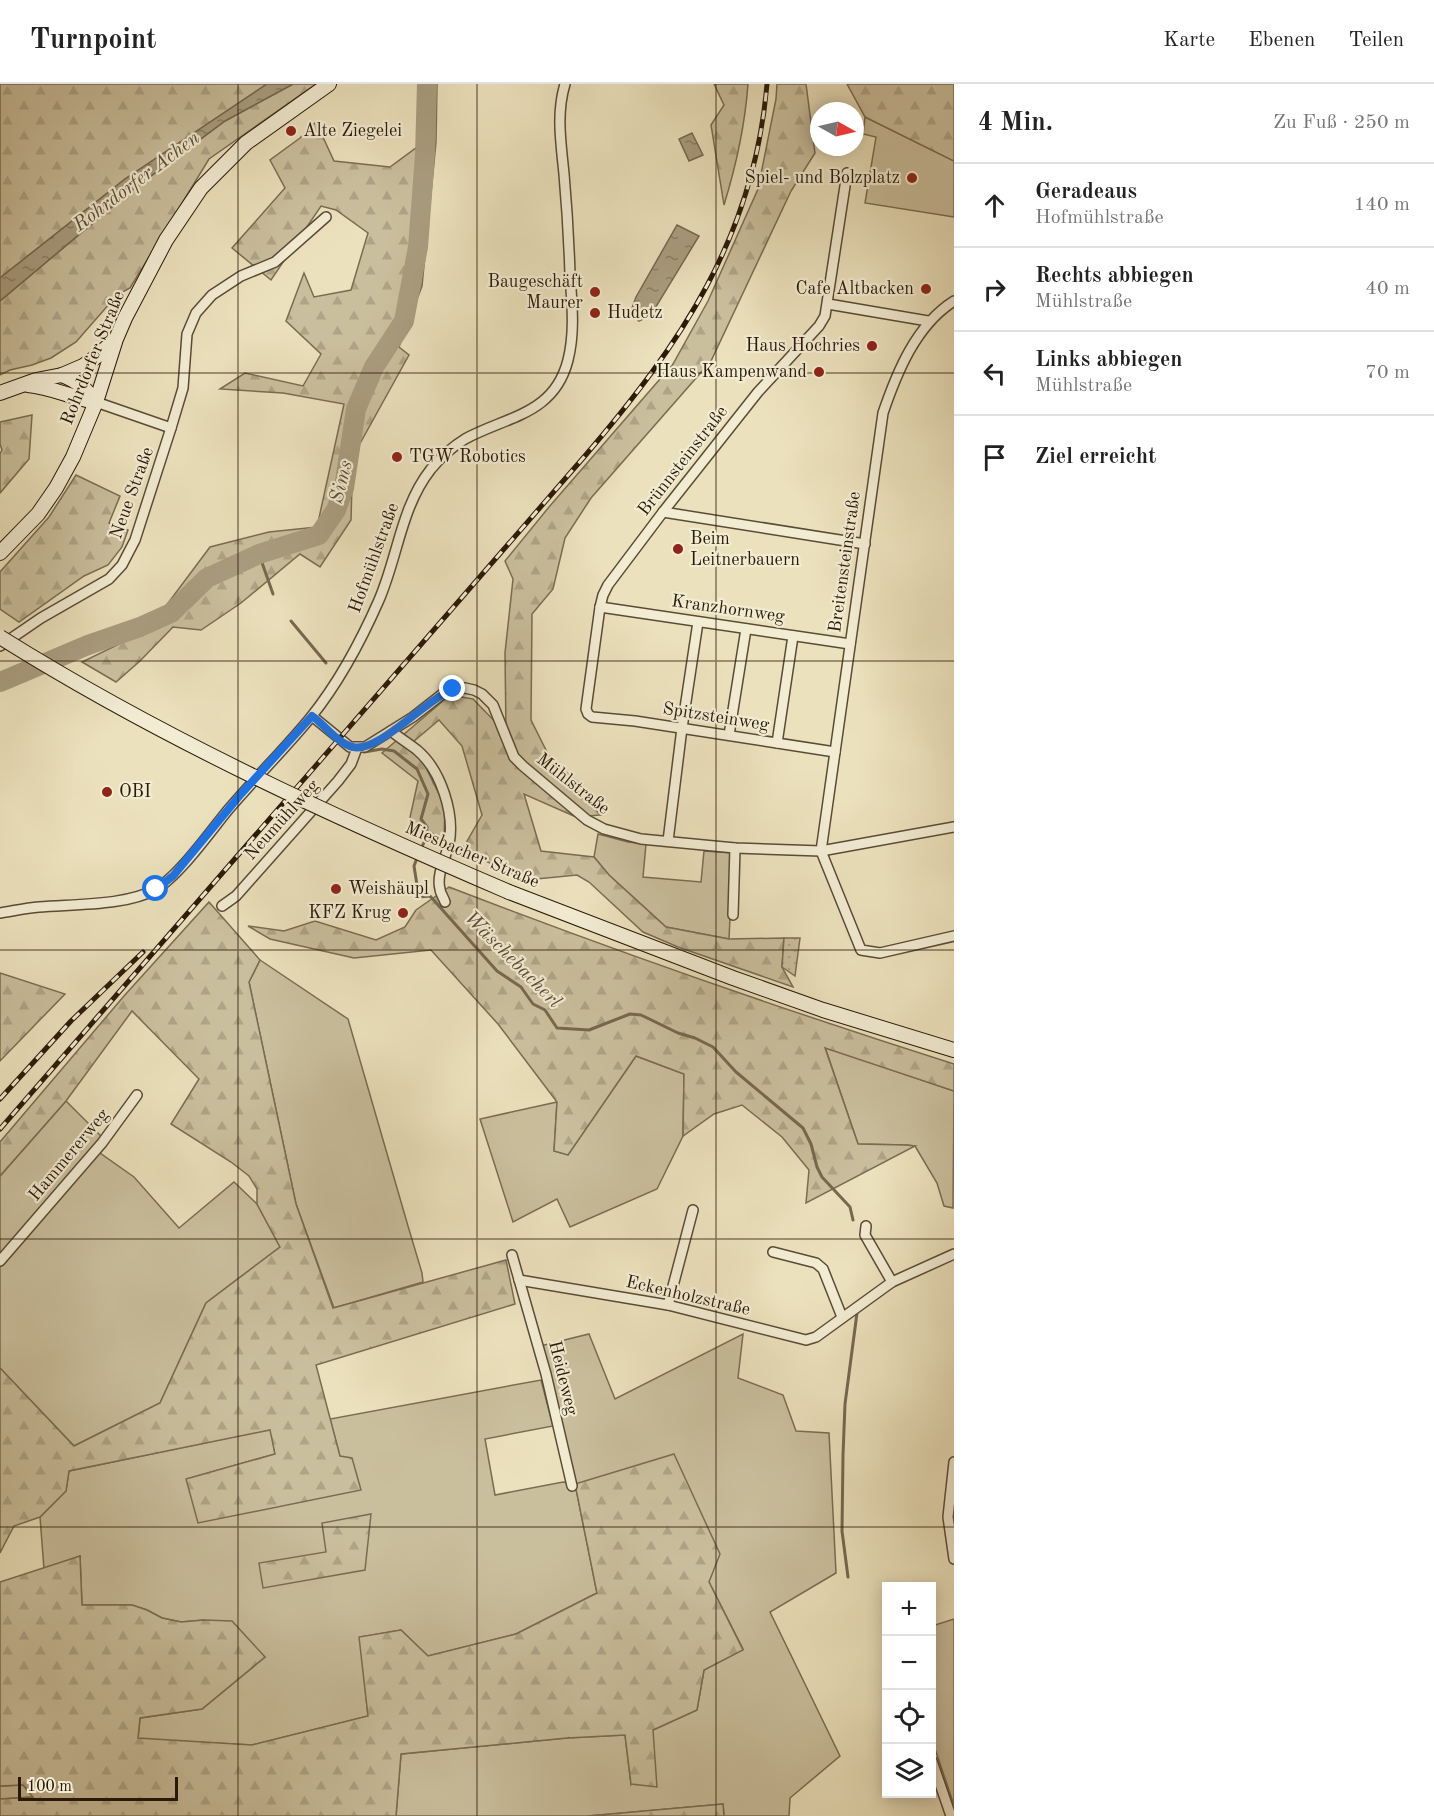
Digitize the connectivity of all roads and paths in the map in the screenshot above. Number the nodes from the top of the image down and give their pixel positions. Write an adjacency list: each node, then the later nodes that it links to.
1 (329, 84): 8 (main road, Rohrdorfer Straße)
2 (565, 84): 24 (street, Hofmühlstraße)
3 (847, 173): 6 (street, Brünnsteinstraße)
4 (326, 217): 13 (street, Neue Straße)
5 (954, 301): 7 (street, Breitensteinstraße)
6 (828, 304): 7 (street); 14 (street, Brünnsteinstraße)
7 (928, 321): 15 (street, Breitensteinstraße)
8 (116, 339): 9 (main road); 12 (main road, Rohrdorfer Straße)
9 (62, 375): 10 (main road); 12 (main road)
10 (24, 385): 11 (main road); 12 (main road)
11 (0, 393)
12 (96, 402): 13 (street, Neue Straße); 16 (main road, Rohrdorfer Straße)
13 (171, 428): 23 (street, Neue Straße)
14 (663, 512): 15 (street); 17 (street, Brünnsteinstraße)
15 (865, 544): 22 (street, Breitensteinstraße)
16 (0, 553)
17 (600, 607): 18 (street, Kranzhornweg); 25 (street, Brünnsteinstraße)
18 (698, 622): 19 (street, Kranzhornweg); 26 (street)
19 (746, 629): 20 (street, Kranzhornweg); 28 (street)
20 (793, 636): 22 (street, Kranzhornweg); 29 (street)
21 (0, 637): 41 (main road, Miesbacher Straße, bridge)
22 (850, 644): 31 (street, Breitensteinstraße)
23 (0, 646)
24 (312, 716): 30 (street); 38 (street, Hofmühlstraße)
25 (592, 717): 26 (street, Spitzsteinweg)
26 (682, 728): 28 (street, Spitzsteinweg); 33 (street)
27 (391, 731): 30 (street, Mühlstraße); 33 (street, Mühlstraße); 36 (street)
28 (729, 735): 29 (street, Spitzsteinweg)
29 (777, 743): 31 (street, Spitzsteinweg)
30 (357, 748): 37 (street, Neumühlweg)
31 (835, 752): 35 (street, Breitensteinstraße)
32 (954, 827): 35 (street, Mühlstraße)
33 (668, 841): 34 (street, Mühlstraße)
34 (735, 848): 35 (street, Mühlstraße); 39 (street)
35 (820, 851): 40 (street)
36 (446, 902)
37 (222, 906)
38 (0, 913)
39 (732, 915)
40 (954, 936)
41 (954, 1050)
42 (137, 1095): 48 (street, Hammererweg)
43 (693, 1209): 51 (street)
44 (866, 1226): 50 (street)
45 (773, 1252): 52 (street)
46 (954, 1254): 50 (street, Eckenholzstraße)
47 (512, 1255): 49 (street, Heideweg)
48 (0, 1261)
49 (519, 1280): 51 (street, Eckenholzstraße); 54 (street, Heideweg)
50 (892, 1282): 52 (street, Eckenholzstraße)
51 (668, 1305): 52 (street, Eckenholzstraße)
52 (842, 1317)
53 (954, 1462): 55 (street)
54 (572, 1486)
55 (954, 1559)
56 (936, 1773): 57 (street)
57 (951, 1816)

